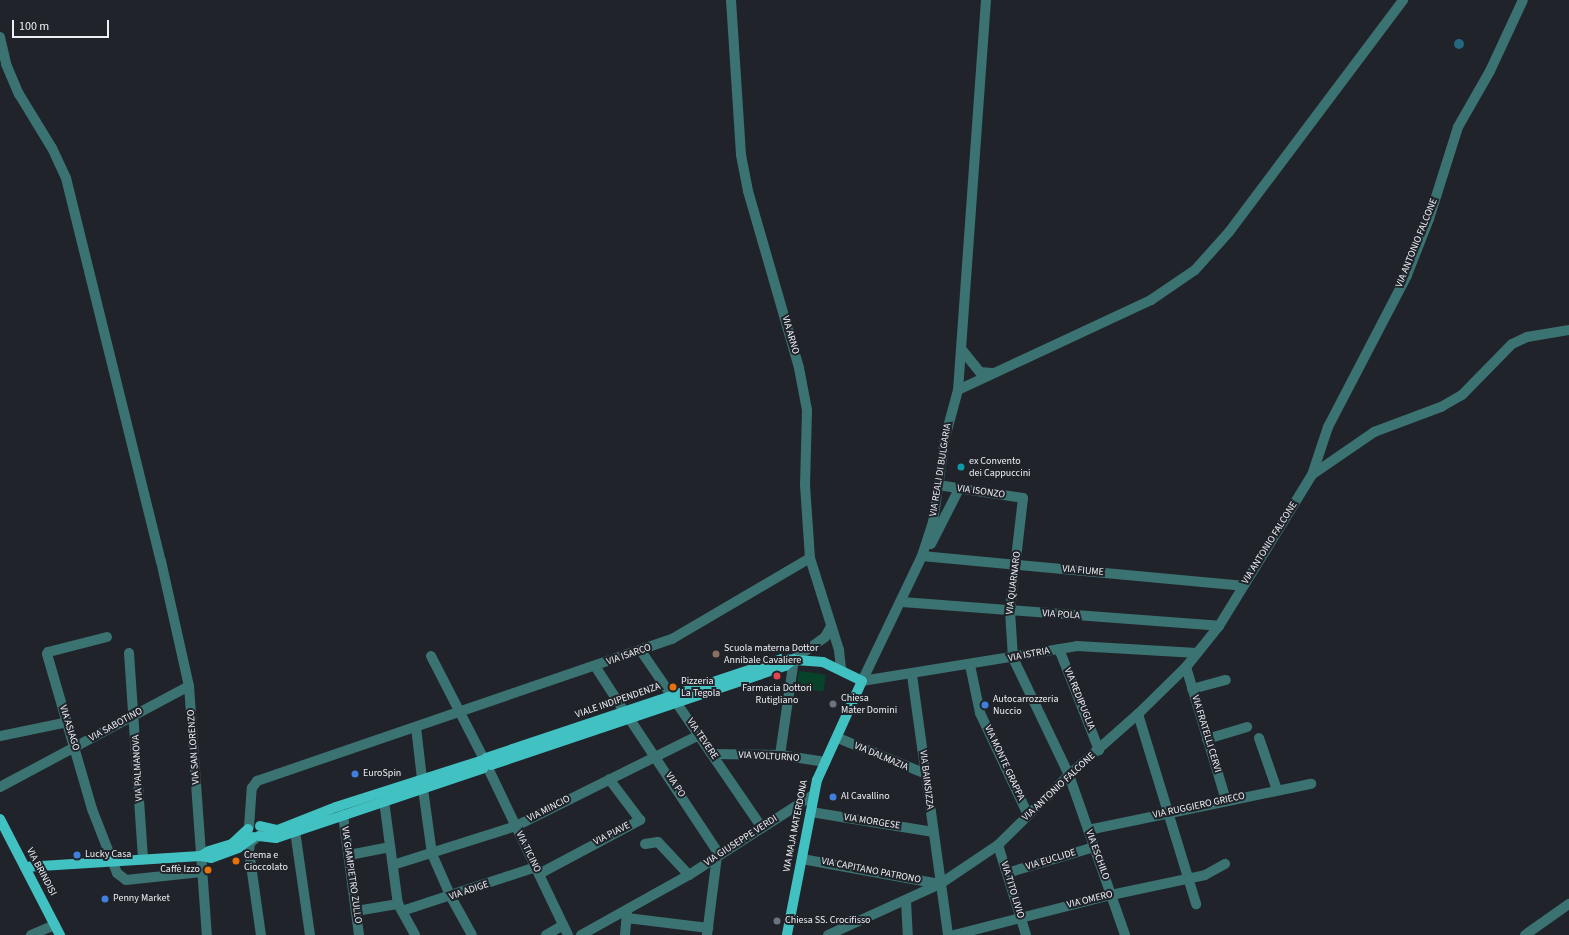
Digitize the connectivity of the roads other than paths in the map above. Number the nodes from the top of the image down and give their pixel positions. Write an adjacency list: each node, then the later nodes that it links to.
1 (731, 0): 17 (street, VIA ARNO)
2 (986, 0): 7 (street, VIA REALI DI BULGARIA)
3 (1403, 0): 9 (street)
4 (1523, 0): 12 (street, VIA ANTONIO FALCONE)
5 (0, 37): 39 (street, VIA SAN LORENZO)
6 (1569, 330): 12 (street)
7 (962, 350): 8 (street); 10 (street, VIA REALI DI BULGARIA)
8 (980, 372): 9 (street); 10 (street)
9 (992, 373): 11 (street)
10 (960, 377): 11 (street, VIA REALI DI BULGARIA)
11 (958, 390): 13 (street, VIA REALI DI BULGARIA)
12 (1312, 475): 19 (street, VIA ANTONIO FALCONE)
13 (938, 486): 14 (street, VIA ISONZO); 16 (street, VIA REALI DI BULGARIA)
14 (960, 489): 15 (street, VIA ISONZO); 16 (street, VIA REALI DI BULGARIA)
15 (1023, 498): 18 (street, VIA QUARNARO)
16 (923, 553): 18 (street, VIA FIUME); 20 (street, VIA REALI DI BULGARIA)
17 (810, 558): 22 (street, VIA ARNO); 26 (street, VIA ISARCO)
18 (1017, 564): 19 (street, VIA FIUME); 21 (street, VIA QUARNARO)
19 (1243, 586): 23 (street, VIA ANTONIO FALCONE)
20 (902, 602): 21 (street, VIA POLA); 38 (street, VIA REALI DI BULGARIA)
21 (1010, 611): 23 (street, VIA POLA); 30 (street, VIA QUARNARO)
22 (831, 626): 31 (street); 35 (street, VIA ARNO)
23 (1219, 626): 28 (street, VIA ANTONIO FALCONE)
24 (107, 637): 46 (street, VIA ASIAGO)
25 (1059, 649): 28 (street, VIA ISTRIA); 30 (street, VIA ISTRIA); 55 (street, VIA REDIPUGLIA)
26 (642, 651): 33 (street, VIA ISARCO); 41 (street, VIA TEVERE)
27 (129, 652): 43 (street, VIA PALMANOVA)
28 (1197, 653): 34 (street, VIA ANTONIO FALCONE)
29 (431, 656): 42 (street, VIA TICINO)
30 (1013, 658): 32 (street, VIA ISTRIA); 62 (street, VIA QUARNARO)
31 (794, 659): 35 (main road, VIALE INDIPENDENZA); 41 (main road, VIALE INDIPENDENZA); 57 (street)
32 (970, 665): 36 (street, VIA ISTRIA); 74 (street, VIA MONTE GRAPPA)
33 (595, 666): 42 (street, VIA ISARCO); 45 (street, VIA PO)
34 (1186, 667): 40 (street, VIA FRATELLI CERVI); 44 (street, VIA ANTONIO FALCONE)
35 (841, 670): 38 (main road, VIALE INDIPENDENZA)
36 (912, 675): 38 (street, VIA ISTRIA); 61 (street, VIA BAINSIZZA)
37 (1226, 680): 40 (street)
38 (862, 681): 51 (main road, VIA MAJA MATERDONA)
39 (189, 686): 43 (street, VIA SABOTINO); 89 (street, VIA SAN LORENZO)
40 (1192, 689): 53 (street, VIA FRATELLI CERVI)
41 (674, 699): 45 (main road, VIALE INDIPENDENZA); 49 (street, VIA TEVERE)
42 (460, 712): 47 (street, VIA ISARCO); 60 (street, VIA TICINO)
43 (135, 714): 54 (street, VIA SABOTINO); 91 (street, VIA PALMANOVA)
44 (1138, 714): 55 (street, VIA ANTONIO FALCONE); 72 (street)
45 (626, 715): 58 (street, VIA PO); 60 (main road, VIALE INDIPENDENZA)
46 (68, 722): 50 (street); 54 (street, VIA ASIAGO)
47 (416, 727): 64 (street); 79 (street, VIA ISARCO)
48 (1247, 727): 53 (street)
49 (699, 735): 56 (street, VIA TEVERE); 58 (street, VIA MINCIO)
50 (0, 736)
51 (838, 738): 59 (main road, VIA MAJA MATERDONA); 61 (street, VIA DALMAZIA)
52 (1259, 738): 67 (street)
53 (1207, 739): 69 (street, VIA FRATELLI CERVI)
54 (75, 748): 66 (street, VIA SABOTINO); 92 (street, VIA ASIAGO)
55 (1099, 750): 62 (street, VIA ANTONIO FALCONE)
56 (712, 754): 57 (street, VIA VOLTURNO); 77 (street, VIA TEVERE)
57 (780, 755): 59 (street, VIA VOLTURNO)
58 (656, 756): 63 (street, VIA MINCIO); 88 (street, VIA PO)
59 (825, 762): 68 (main road, VIA MAJA MATERDONA)
60 (486, 763): 64 (main road, VIALE INDIPENDENZA); 76 (street, VIA TICINO)
61 (926, 774): 81 (street, VIA BAINSIZZA)
62 (1069, 775): 74 (street, VIA ANTONIO FALCONE); 78 (street, VIA ESCHILO)
63 (609, 779): 76 (street, VIA MINCIO); 96 (street, VIA PIAVE)
64 (422, 784): 70 (main road, VIALE INDIPENDENZA); 79 (main road, VIALE INDIPENDENZA); 86 (street)
65 (1311, 784): 67 (street, VIA RUGGIERO GRIECO)
66 (0, 787)
67 (1277, 790): 69 (street, VIA RUGGIERO GRIECO)
68 (813, 795): 71 (main road, VIA MAJA MATERDONA); 77 (street, VIA GIUSEPPE VERDI)
69 (1226, 800): 72 (street, VIA RUGGIERO GRIECO)
70 (384, 801): 73 (main road, VIALE INDIPENDENZA); 84 (street)
71 (811, 812): 81 (street, VIA MORGESE); 90 (main road, VIA MAJA MATERDONA)
72 (1168, 812): 78 (street, VIA RUGGIERO GRIECO); 100 (street)
73 (343, 815): 80 (main road, VIALE INDIPENDENZA); 87 (street, VIA GIAMPIETRO ZULLO)
74 (1028, 815): 83 (street, VIA ANTONIO FALCONE)
75 (0, 819): 95 (main road, VIA BRINDISI)
76 (516, 826): 86 (street, VIA MINCIO); 96 (street, VIA TICINO)
77 (762, 828): 88 (street, VIA GIUSEPPE VERDI)
78 (1088, 830): 85 (street, VIA ESCHILO)
79 (255, 831): 80 (main road, VIALE INDIPENDENZA); 89 (main road); 118 (street)
80 (295, 831): 119 (street)
81 (933, 832): 101 (street, VIA BAINSIZZA)
82 (645, 844): 99 (street)
83 (998, 845): 98 (street, VIA TITO LIVIO); 101 (street, VIA ANTONIO FALCONE)
84 (390, 847): 87 (street); 94 (street)
85 (1094, 847): 98 (street, VIA EUCLIDE); 102 (street, VIA ESCHILO)
86 (432, 854): 94 (street, VIA MINCIO); 103 (street)
87 (349, 855): 109 (street, VIA GIAMPIETRO ZULLO)
88 (718, 855): 99 (street, VIA GIUSEPPE VERDI); 114 (street)
89 (201, 856): 91 (main road); 97 (street, VIA SAN LORENZO)
90 (802, 859): 101 (street, VIA CAPITANO PATRONO); 127 (main road, VIA MAJA MATERDONA)
91 (143, 860): 92 (main road)
92 (114, 861): 95 (main road); 97 (street, VIA ASIAGO)
93 (1225, 864): 100 (street, VIA OMERO)
94 (393, 865): 108 (street)
95 (25, 867): 112 (main road, VIA BRINDISI)
96 (537, 871): 103 (street, VIA ADIGE); 113 (street, VIA TICINO)
97 (202, 872): 117 (street, VIA SAN LORENZO)
98 (1007, 873): 111 (street, VIA TITO LIVIO)
99 (689, 875): 107 (street, VIA GIUSEPPE VERDI)
100 (1186, 878): 102 (street, VIA OMERO); 105 (street)
101 (940, 884): 104 (street, VIA ANTONIO FALCONE); 130 (street, VIA BAINSIZZA)
102 (1111, 895): 111 (street, VIA OMERO); 133 (street, VIA ESCHILO)
103 (451, 897): 108 (street, VIA ADIGE); 122 (street)
104 (906, 901): 128 (street, VIA ANTONIO FALCONE); 129 (street)
105 (1196, 904)
106 (1569, 904): 134 (street)
107 (628, 907): 110 (street); 125 (street, VIA GIUSEPPE VERDI)
108 (400, 908): 109 (street, VIA ADIGE); 121 (street)
109 (356, 911): 120 (street, VIA GIAMPIETRO ZULLO)
110 (627, 918): 114 (street); 126 (street)
111 (1021, 918): 131 (street, VIA OMERO); 132 (street, VIA TITO LIVIO)
112 (55, 925): 115 (street); 116 (main road, VIA BRINDISI)
113 (563, 925): 123 (street); 124 (street, VIA TICINO)
114 (707, 931)
115 (31, 935)
116 (60, 935)
117 (207, 935)
118 (261, 935)
119 (310, 935)
120 (359, 935)
121 (415, 935)
122 (472, 935)
123 (546, 935)
124 (568, 935)
125 (581, 935)
126 (625, 935)
127 (787, 935)
128 (828, 935)
129 (908, 935)
130 (948, 935)
131 (954, 935)
132 (1026, 935)
133 (1125, 935)
134 (1525, 935)

